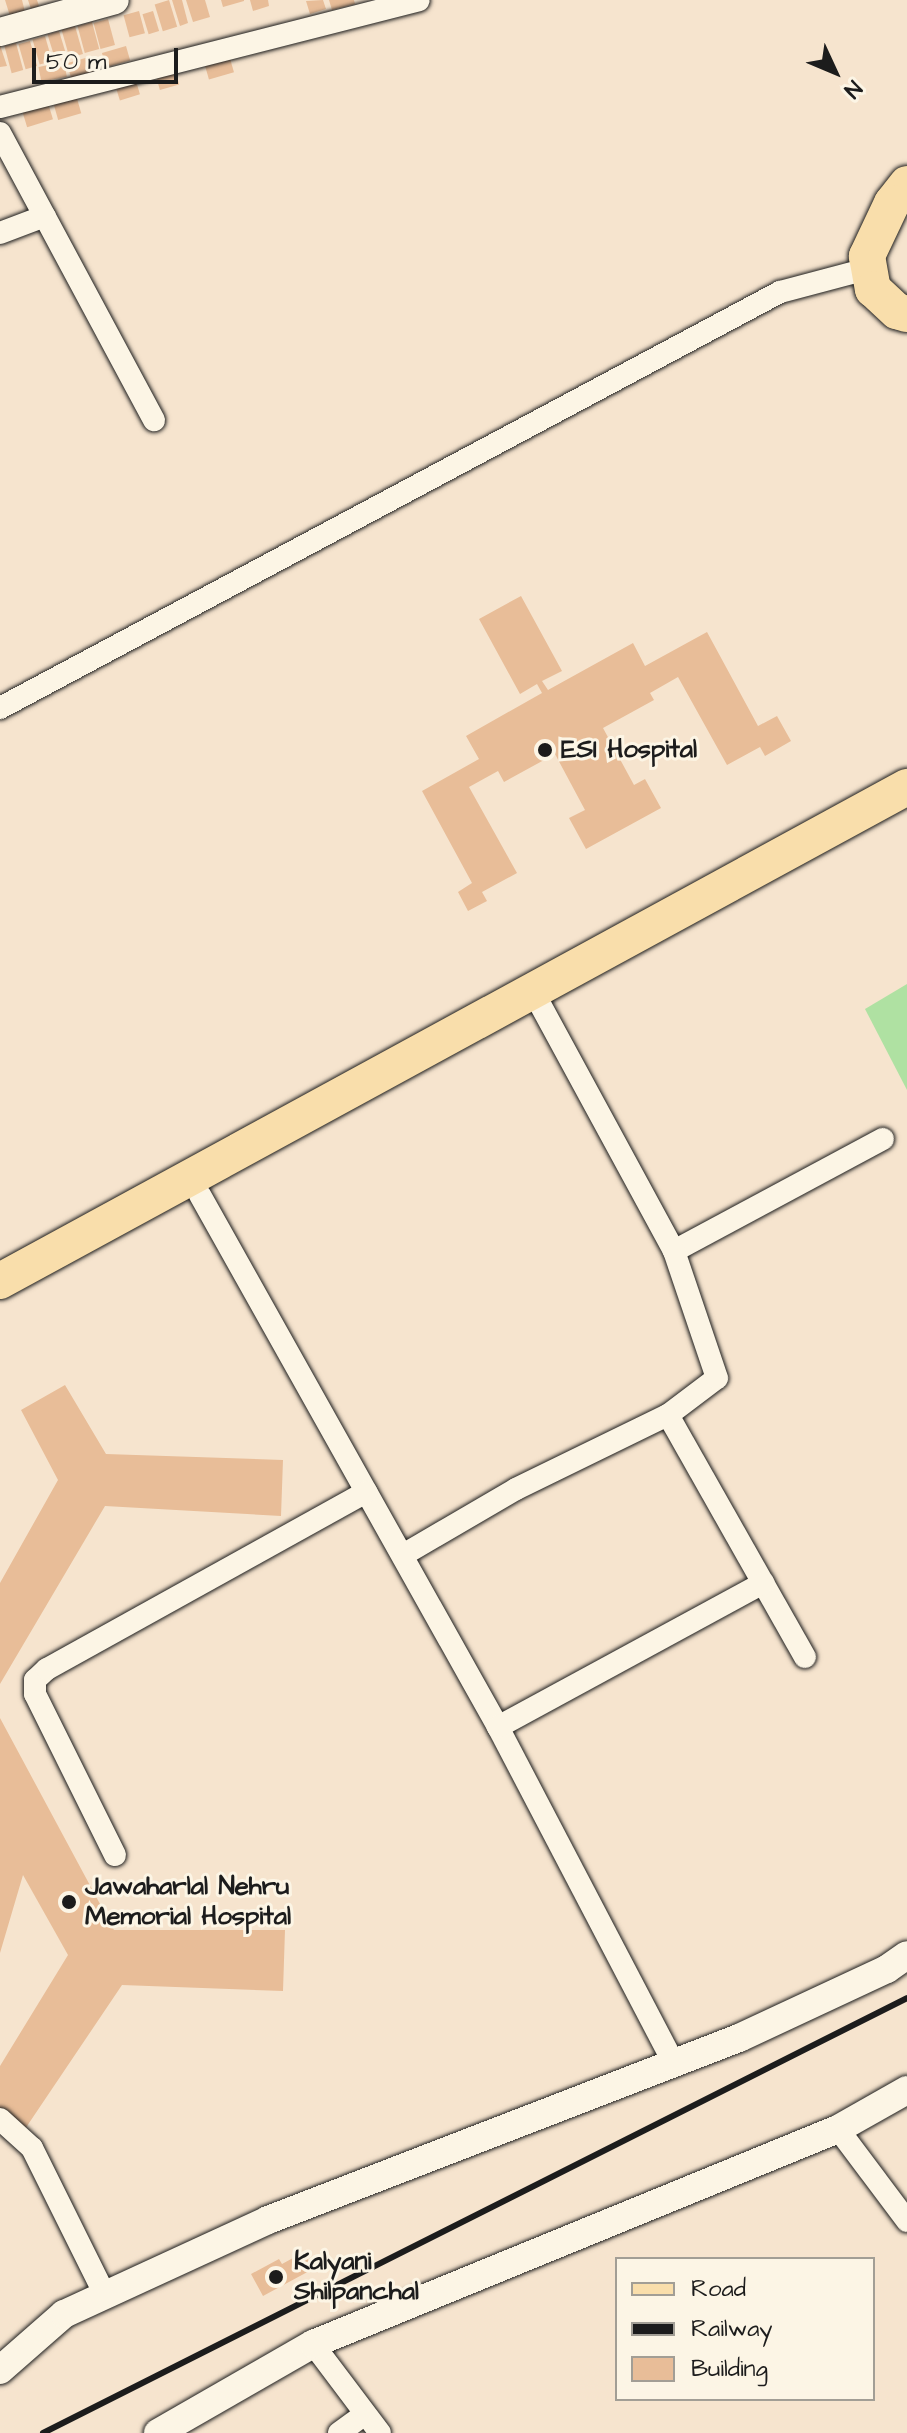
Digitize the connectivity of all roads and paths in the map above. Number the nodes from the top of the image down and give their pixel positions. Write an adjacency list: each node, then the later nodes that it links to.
1 (115, 0): 3 (street)
2 (419, 0): 4 (street)
3 (0, 32)
4 (0, 107)
5 (0, 133): 7 (street)
6 (907, 184): 9 (main road)
7 (45, 216): 8 (street); 11 (street)
8 (0, 233)
9 (870, 268): 10 (main road); 12 (street)
10 (907, 314)
11 (154, 420)
12 (0, 708)
13 (907, 787): 15 (main road)
14 (907, 814): 15 (main road)
15 (538, 1000): 17 (main road); 18 (street); 19 (main road)
16 (883, 1139): 18 (street)
17 (200, 1195): 20 (main road); 22 (street)
18 (674, 1251): 21 (street)
19 (0, 1281)
20 (0, 1306)
21 (668, 1415): 23 (street); 24 (street)
22 (366, 1492): 23 (street); 27 (street)
23 (403, 1555): 26 (street)
24 (763, 1583): 25 (street); 26 (street)
25 (805, 1657)
26 (498, 1727): 29 (street)
27 (115, 1855)
28 (907, 1955): 29 (street)
29 (674, 2063): 34 (street)
30 (907, 2090): 32 (street)
31 (0, 2119): 34 (street)
32 (838, 2129): 33 (street); 35 (street)
33 (907, 2221)
34 (105, 2295): 36 (street)
35 (313, 2344): 37 (street); 38 (street)
36 (0, 2370)
37 (365, 2414): 39 (street); 40 (street)
38 (158, 2433)
39 (339, 2433)
40 (380, 2433)

